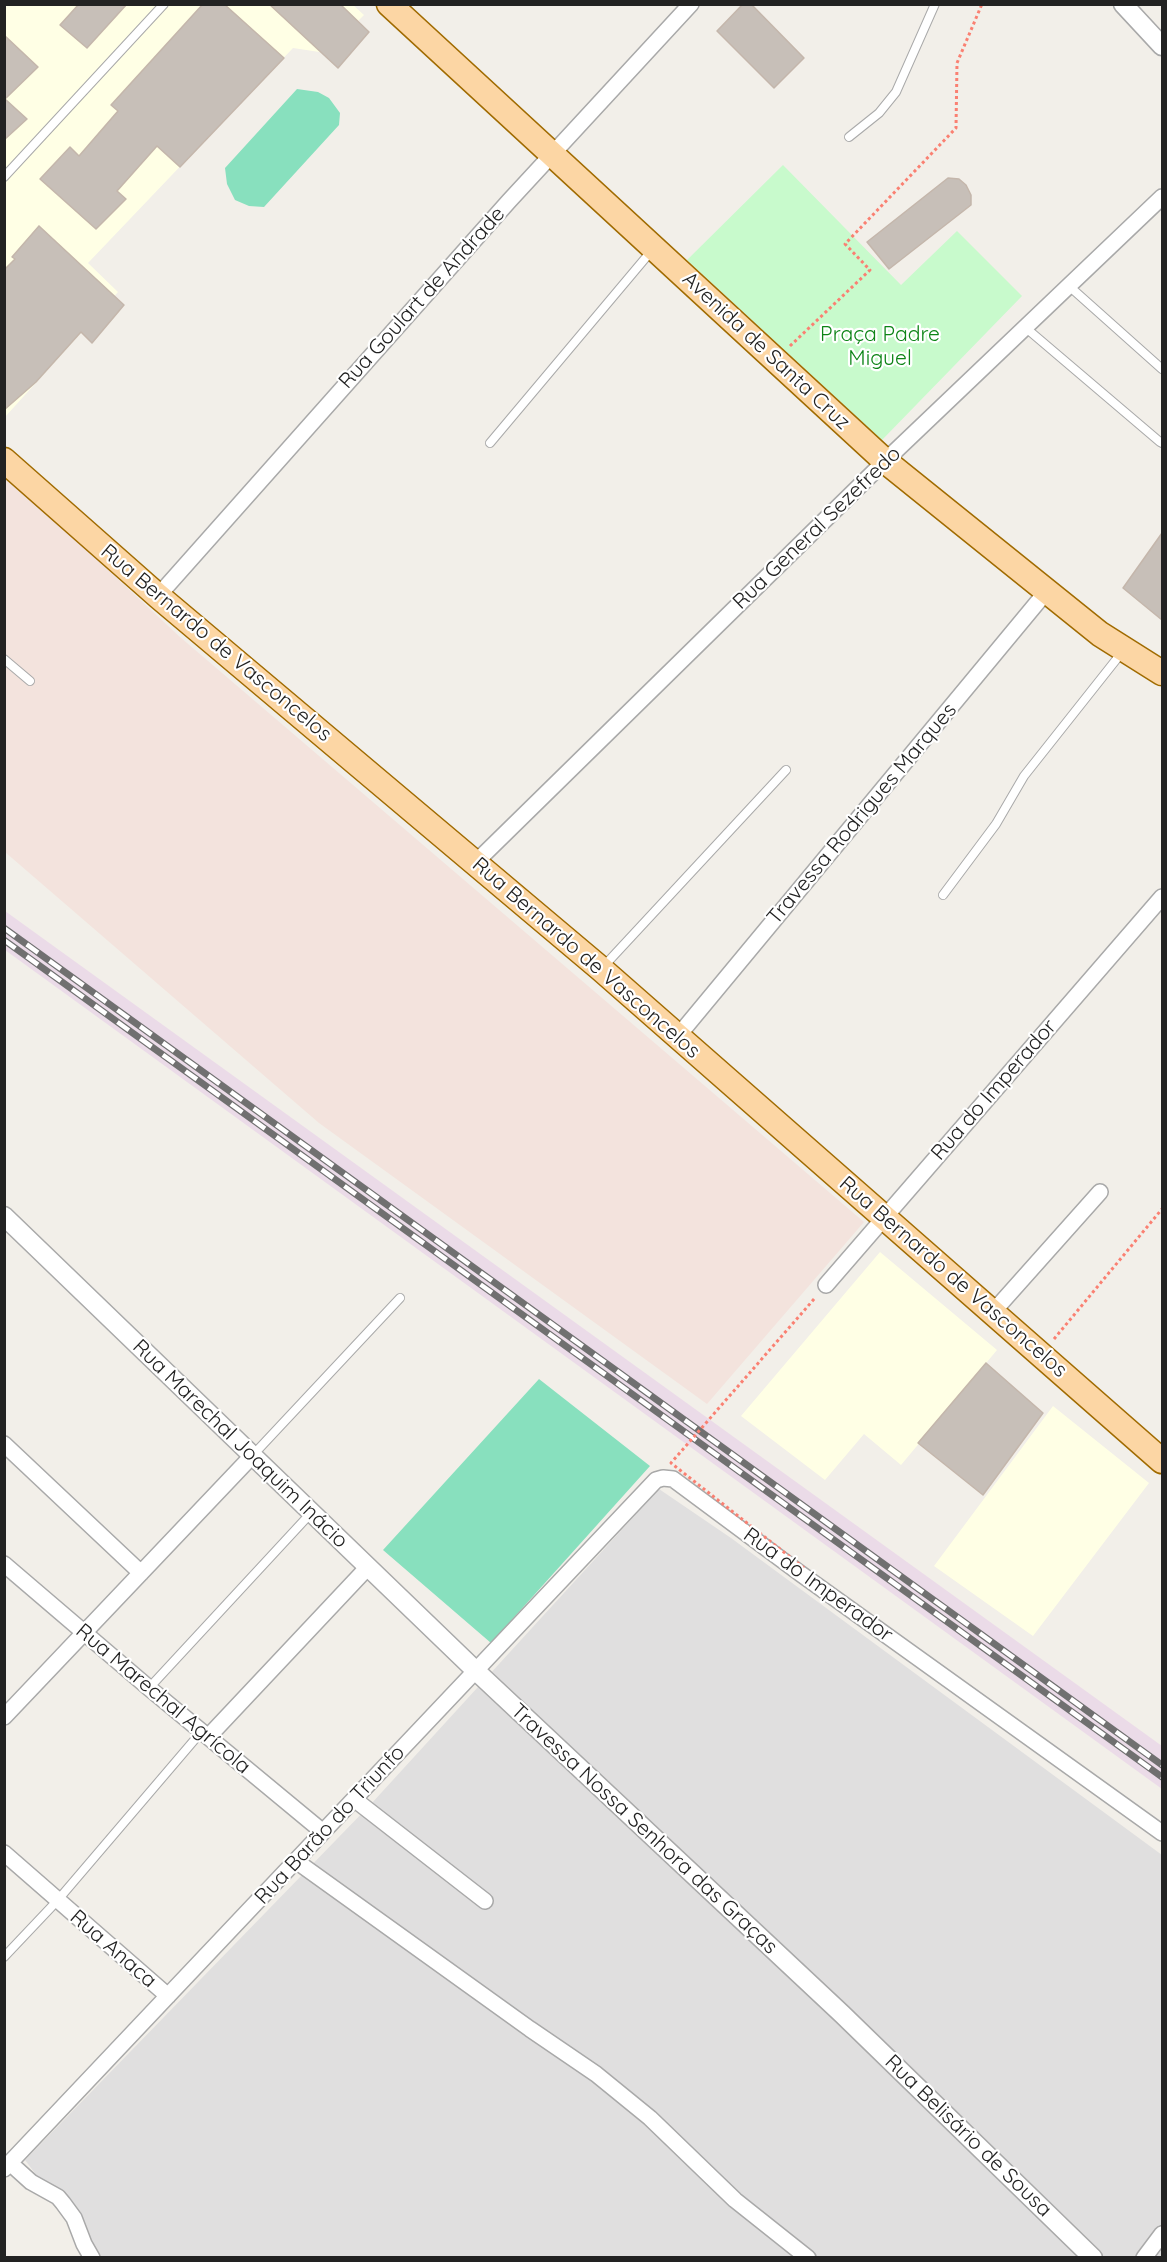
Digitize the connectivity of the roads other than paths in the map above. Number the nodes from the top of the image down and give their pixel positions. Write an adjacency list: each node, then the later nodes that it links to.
1 (164, 4): 9 (lane)
2 (389, 4): 8 (main road, Avenida de Santa Cruz)
3 (691, 4): 8 (street, Rua Goulart de Andrade)
4 (935, 4): 7 (lane)
5 (1123, 4): 6 (street)
6 (1162, 46)
7 (849, 137)
8 (552, 154): 11 (main road, Avenida de Santa Cruz); 20 (street, Rua Goulart de Andrade)
9 (4, 177)
10 (1162, 197): 12 (street, Rua General Sezefredo)
11 (654, 248): 16 (lane); 18 (main road, Avenida de Santa Cruz)
12 (1069, 286): 13 (street, Rua General Sezefredo); 14 (lane)
13 (1026, 328): 15 (lane); 18 (street, Rua General Sezefredo)
14 (1162, 369)
15 (1162, 442)
16 (490, 443)
17 (4, 460): 20 (main road, Rua Bernardo de Vasconcelos)
18 (885, 461): 19 (main road, Avenida de Santa Cruz); 26 (street, Rua General Sezefredo)
19 (1046, 592): 21 (main road, Avenida de Santa Cruz); 30 (street, Travessa Rodrigues Marques)
20 (158, 596): 26 (main road, Rua Bernardo de Vasconcelos)
21 (1124, 650): 23 (main road, Avenida de Santa Cruz); 27 (lane)
22 (4, 659): 24 (lane)
23 (1162, 673)
24 (30, 681)
25 (786, 770): 29 (lane)
26 (475, 863): 29 (main road, Rua Bernardo de Vasconcelos)
27 (943, 895)
28 (1162, 897): 33 (street, Rua do Imperador)
29 (601, 969): 30 (main road, Rua Bernardo de Vasconcelos)
30 (678, 1036): 33 (main road, Rua Bernardo de Vasconcelos)
31 (1100, 1192): 36 (street)
32 (4, 1216): 38 (street, Rua Marechal Joaquim Inácio)
33 (885, 1216): 34 (street, Rua do Imperador); 36 (main road, Rua Bernardo de Vasconcelos)
34 (826, 1285)
35 (400, 1298): 38 (lane)
36 (993, 1312): 39 (main road, Rua Bernardo de Vasconcelos)
37 (4, 1444): 44 (street)
38 (252, 1456): 41 (street, Rua Marechal Joaquim Inácio); 44 (street)
39 (1162, 1459)
40 (656, 1480): 46 (street, Rua Barão do Triunfo); 52 (street, Rua do Imperador)
41 (311, 1513): 43 (street, Rua Marechal Joaquim Inácio); 47 (lane)
42 (4, 1564): 45 (street, Rua Marechal Agrícola)
43 (368, 1567): 46 (street, Rua Marechal Joaquim Inácio); 49 (street)
44 (141, 1573): 45 (street)
45 (84, 1633): 47 (street, Rua Marechal Agrícola); 48 (street)
46 (476, 1671): 50 (street, Rua Barão do Triunfo); 59 (street, Travessa Nossa Senhora das Graças)
47 (149, 1688): 49 (street, Rua Marechal Agrícola)
48 (4, 1717)
49 (206, 1734): 51 (street, Rua Marechal Agrícola); 55 (lane)
50 (354, 1799): 51 (street, Rua Barão do Triunfo); 56 (street)
51 (323, 1832): 54 (street, Rua Barão do Triunfo)
52 (1162, 1833)
53 (4, 1853): 55 (street, Rua Anaca)
54 (296, 1861): 58 (street, Rua Barão do Triunfo); 63 (street)
55 (57, 1901): 57 (lane, Rua Anaca); 58 (street, Rua Anaca)
56 (484, 1901)
57 (4, 1957)
58 (168, 1996): 60 (street, Rua Barão do Triunfo)
59 (842, 2014): 64 (street, Rua Belisário de Sousa)
60 (7, 2166): 62 (street)
61 (1162, 2234): 65 (street)
62 (92, 2258)
63 (808, 2258)
64 (1094, 2258)
65 (1144, 2258)

